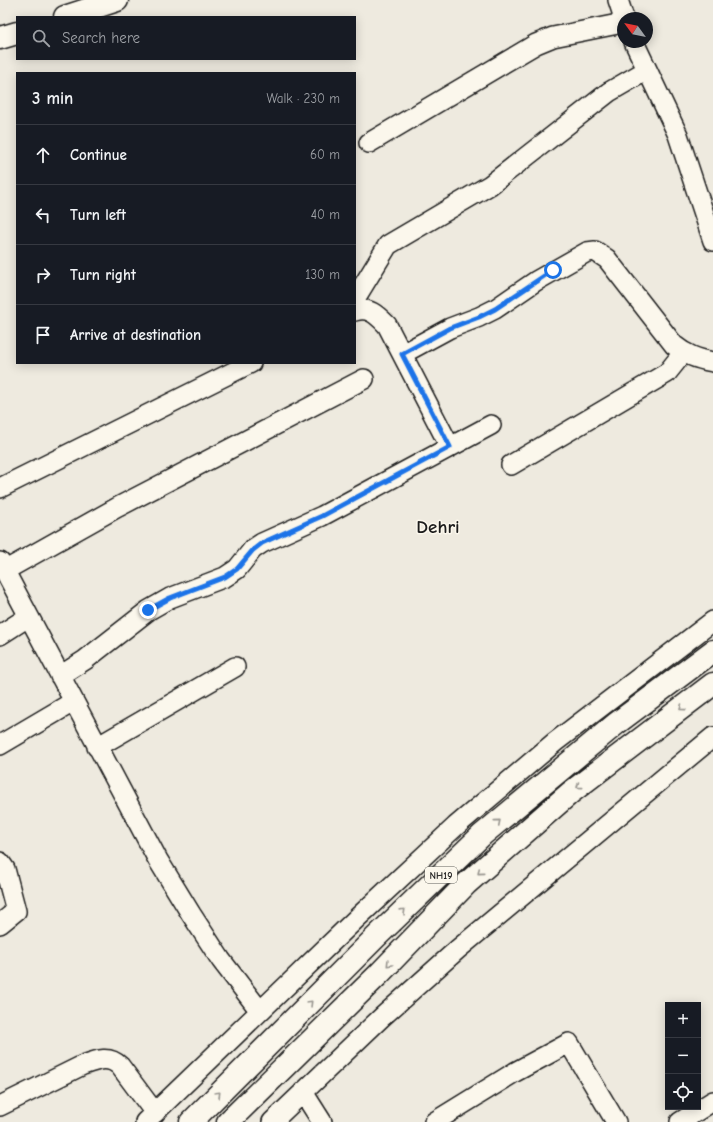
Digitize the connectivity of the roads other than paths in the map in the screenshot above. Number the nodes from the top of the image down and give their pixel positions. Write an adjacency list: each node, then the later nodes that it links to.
1 (117, 0): 4 (main road)
2 (618, 0): 3 (street)
3 (622, 12)
4 (68, 16)
5 (617, 25): 10 (street)
6 (16, 33): 7 (main road)
7 (0, 38)
8 (637, 48): 9 (street)
9 (647, 70): 11 (street); 12 (street)
10 (369, 143)
11 (713, 241)
12 (356, 297)
13 (356, 311): 15 (street)
14 (682, 353): 15 (street); 16 (street); 21 (street)
15 (402, 354): 20 (street)
16 (713, 362)
17 (249, 364): 22 (street)
18 (364, 380): 23 (street)
19 (491, 425): 20 (street)
20 (450, 447): 29 (street)
21 (511, 465)
22 (0, 488)
23 (2, 566): 24 (street)
24 (28, 617): 26 (street); 29 (street)
25 (713, 621): 37 (street)
26 (0, 634)
27 (713, 651): 42 (main road, NH19, one-way to 27)
28 (236, 667): 34 (street)
29 (60, 676): 31 (street)
30 (713, 684): 43 (main road, NH19, one-way to 43)
31 (73, 702): 33 (street); 34 (street)
32 (713, 737): 38 (street)
33 (0, 745)
34 (97, 747): 37 (street)
35 (0, 862): 36 (street)
36 (0, 924)
37 (260, 1011): 41 (street)
38 (303, 1092): 44 (street); 45 (street)
39 (0, 1106): 41 (street)
40 (708, 1110): 48 (street)
41 (150, 1117)
42 (191, 1122)
43 (228, 1122)
44 (272, 1122)
45 (322, 1122)
46 (434, 1122): 47 (street)
47 (616, 1122)
48 (680, 1122)

